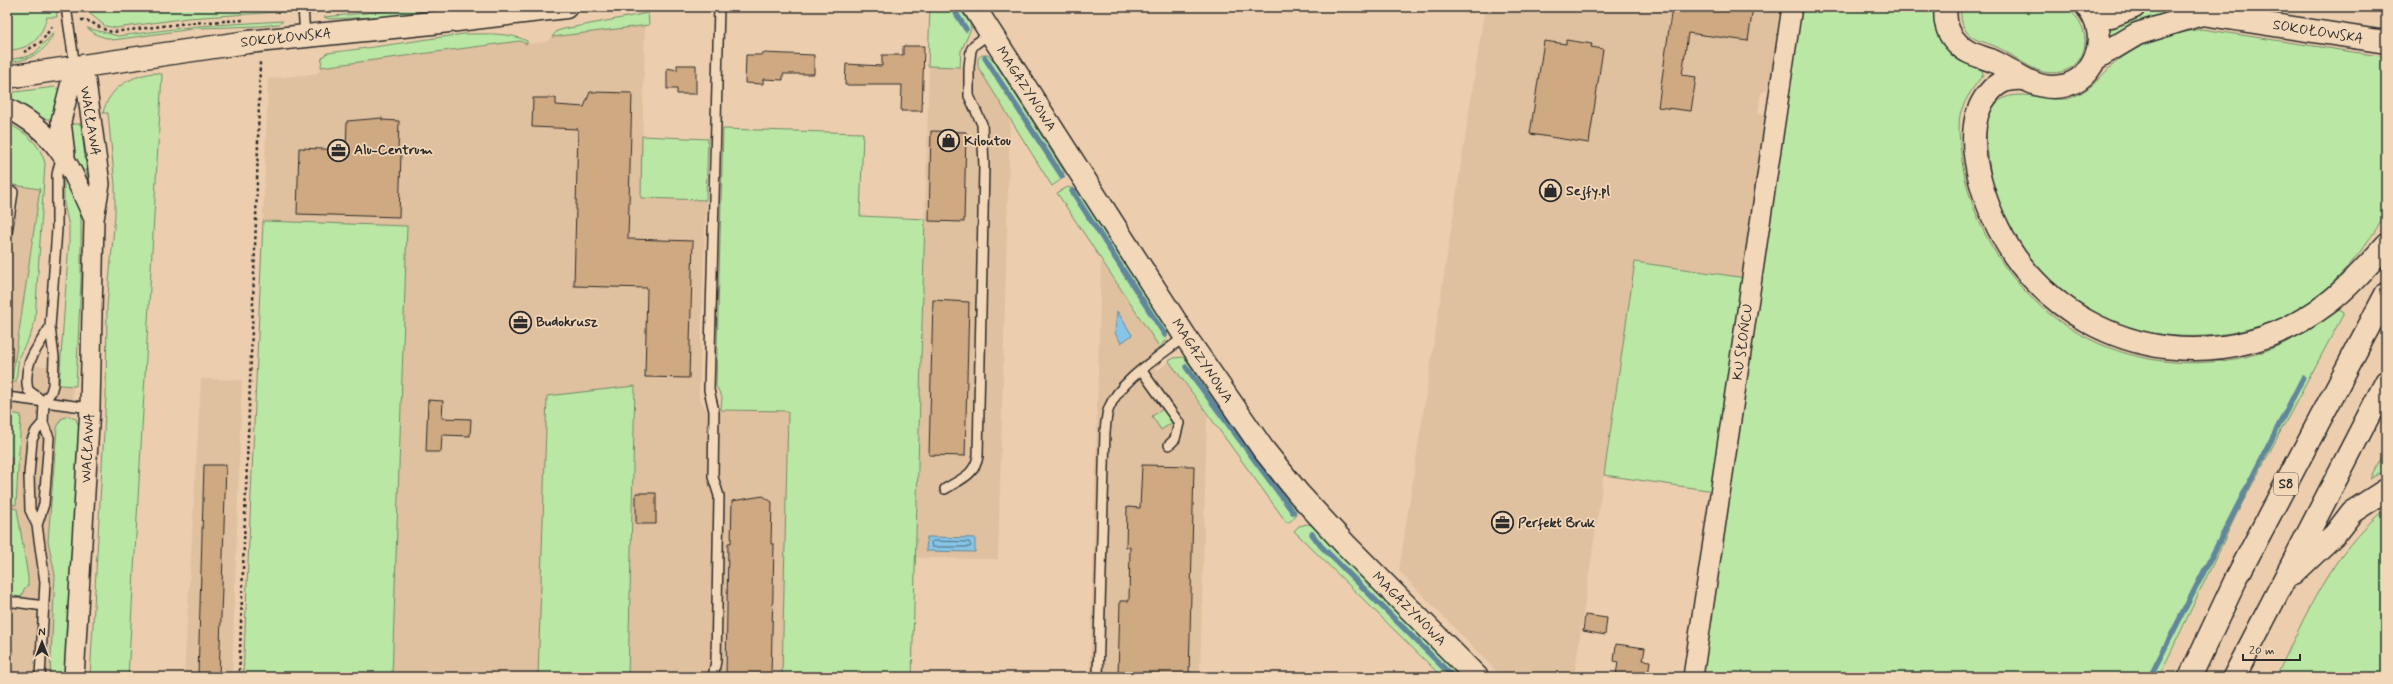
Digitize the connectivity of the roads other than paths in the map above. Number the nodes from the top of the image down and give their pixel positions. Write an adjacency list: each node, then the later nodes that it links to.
1 (66, 7): 15 (lane)
2 (303, 7): 12 (lane)
3 (566, 7): 12 (main road, SOKOŁOWSKA)
4 (718, 7): 42 (lane)
5 (974, 7): 11 (main road, MAGAZYNOWA)
6 (1792, 7): 45 (street, KU SŁOŃCU)
7 (1946, 7): 17 (main road)
8 (2134, 7): 9 (main road)
9 (2090, 11): 14 (main road)
10 (2193, 11): 13 (main road, SOKOŁOWSKA); 14 (main road, SOKOŁOWSKA)
11 (990, 33): 26 (main road, MAGAZYNOWA); 34 (lane)
12 (305, 36): 15 (main road, SOKOŁOWSKA)
13 (2386, 42)
14 (2095, 59): 17 (main road)
15 (75, 67): 16 (main road, SOKOŁOWSKA); 19 (street, WACŁAWA); 21 (street, WACŁAWA)
16 (7, 77)
17 (2024, 79): 23 (main road)
18 (7, 108): 19 (street, WACŁAWA)
19 (65, 155): 21 (street, WACŁAWA); 25 (lane)
20 (7, 191): 22 (lane)
21 (94, 219): 31 (street, WACŁAWA)
22 (7, 232)
23 (2386, 244)
24 (2386, 294): 46 (main road, S8)
25 (50, 327): 30 (lane); 30 (lane)
26 (1185, 336): 27 (lane); 44 (main road, MAGAZYNOWA)
27 (1142, 371): 33 (lane); 43 (lane)
28 (2386, 382): 37 (main road)
29 (7, 397): 30 (lane)
30 (44, 402): 31 (lane); 32 (lane)
31 (90, 408): 41 (street, WACŁAWA)
32 (43, 423): 36 (lane); 36 (lane)
33 (1169, 445)
34 (946, 489)
35 (2386, 490): 37 (main road)
36 (37, 525): 39 (lane)
37 (2280, 585): 47 (main road)
38 (7, 601): 39 (lane)
39 (44, 606): 40 (lane)
40 (40, 677)
41 (74, 677)
42 (713, 677)
43 (1098, 677)
44 (1478, 677)
45 (1693, 677)
46 (2190, 677)
47 (2234, 677)

